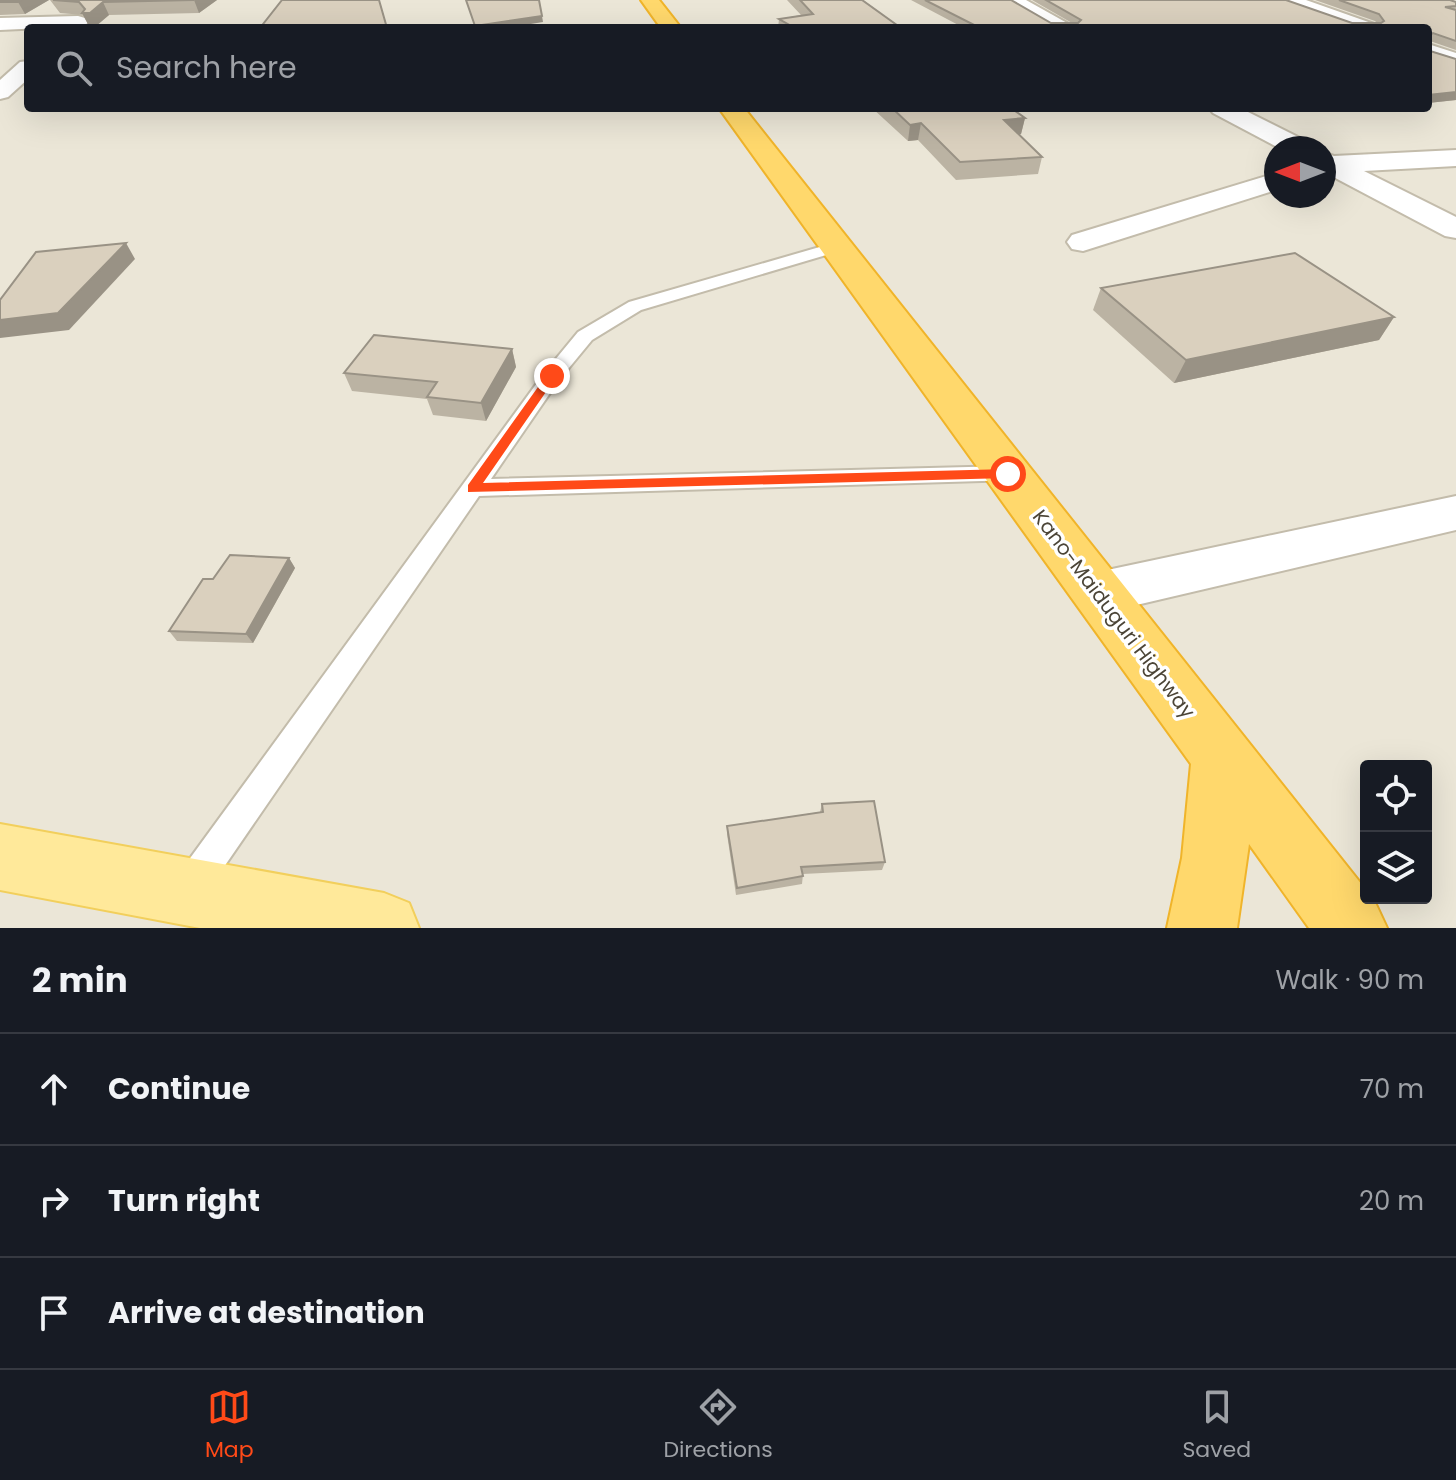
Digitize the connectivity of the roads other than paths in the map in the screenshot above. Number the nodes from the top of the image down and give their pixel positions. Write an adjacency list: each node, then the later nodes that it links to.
1 (650, 0): 8 (highway)
2 (1012, 0): 9 (street)
3 (1289, 0): 10 (street)
4 (94, 7): 7 (street)
5 (0, 24): 6 (street)
6 (24, 24)
7 (75, 24)
8 (668, 24)
9 (1058, 24)
10 (1356, 24)
11 (1432, 51): 13 (street)
12 (23, 58): 14 (street)
13 (1456, 60)
14 (2, 89)
15 (734, 112): 24 (highway, Kano-Maiduguri Highway)
16 (1229, 112): 17 (street)
17 (1276, 136)
18 (1456, 158): 19 (street)
19 (1336, 164)
20 (1336, 169): 22 (street)
21 (1264, 185): 23 (street)
22 (1456, 229)
23 (1083, 242)
24 (837, 247): 25 (highway, Kano-Maiduguri Highway); 26 (lane)
25 (1008, 474): 26 (lane); 28 (highway, Kano-Maiduguri Highway)
26 (473, 488): 31 (lane)
27 (1456, 513): 28 (street)
28 (1098, 593): 29 (highway, Kano-Maiduguri Highway)
29 (1222, 757): 33 (highway); 34 (highway, Kano-Maiduguri Highway)
30 (0, 857): 31 (main road)
31 (186, 893): 32 (main road)
32 (384, 928)
33 (1202, 928)
34 (1352, 928)

